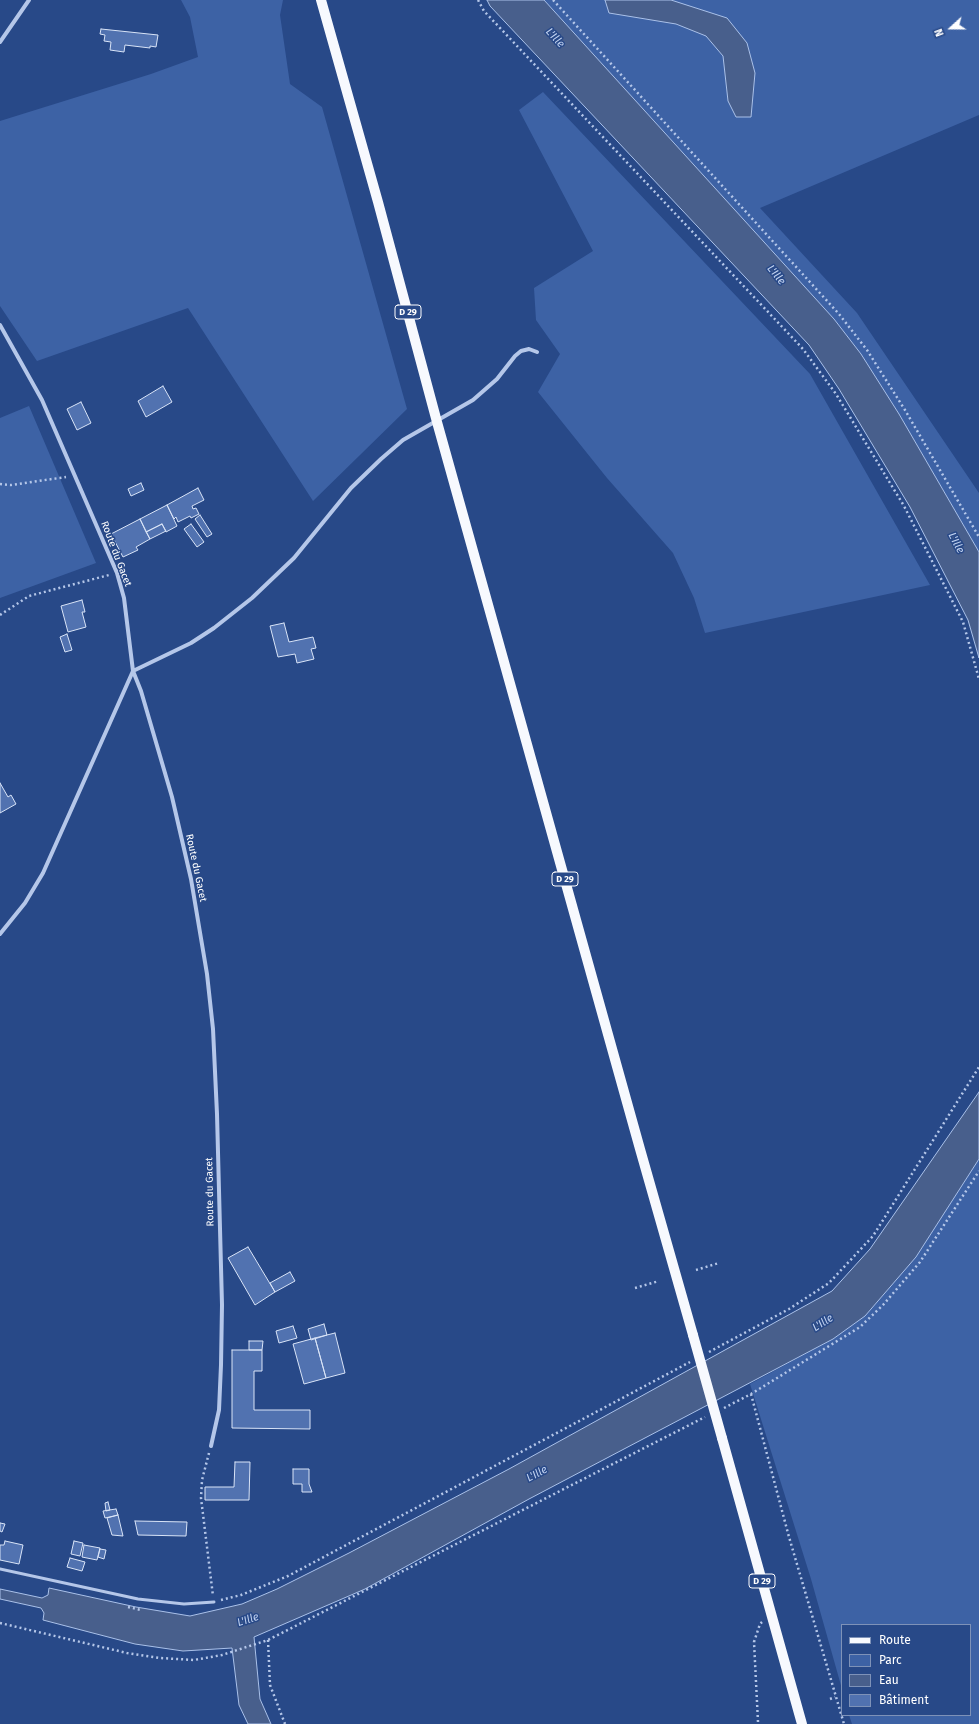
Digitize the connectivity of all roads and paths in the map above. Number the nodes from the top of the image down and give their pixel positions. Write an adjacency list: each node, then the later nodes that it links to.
1 (29, 0): 5 (street)
2 (321, 0): 8 (main road, D 29)
3 (478, 0): 15 (path)
4 (553, 0): 11 (path)
5 (0, 42)
6 (0, 325): 9 (street, Route du Gacet)
7 (537, 352): 8 (street)
8 (437, 422): 14 (street); 33 (main road, D 29, bridge)
9 (75, 476): 10 (path); 12 (street, Route du Gacet)
10 (0, 484)
11 (979, 537)
12 (117, 573): 13 (path); 14 (street, Route du Gacet)
13 (0, 616)
14 (133, 670): 16 (street); 28 (street, Route du Gacet)
15 (979, 679)
16 (0, 934)
17 (979, 1067): 23 (path)
18 (979, 1172): 25 (path)
19 (719, 1263): 20 (path)
20 (696, 1270)
21 (659, 1280): 22 (path)
22 (634, 1288)
23 (705, 1354)
24 (691, 1361): 30 (path)
25 (751, 1394): 26 (path); 36 (path)
26 (722, 1408)
27 (708, 1416): 35 (path)
28 (211, 1446): 30 (path)
29 (0, 1569): 30 (lane)
30 (214, 1602)
31 (128, 1607): 32 (path)
32 (141, 1610)
33 (771, 1614): 39 (path); 41 (main road, D 29)
34 (0, 1623): 35 (path)
35 (268, 1640): 40 (path)
36 (835, 1697): 37 (path); 38 (path)
37 (830, 1699)
38 (841, 1715)
39 (758, 1722)
40 (286, 1724)
41 (802, 1724)

